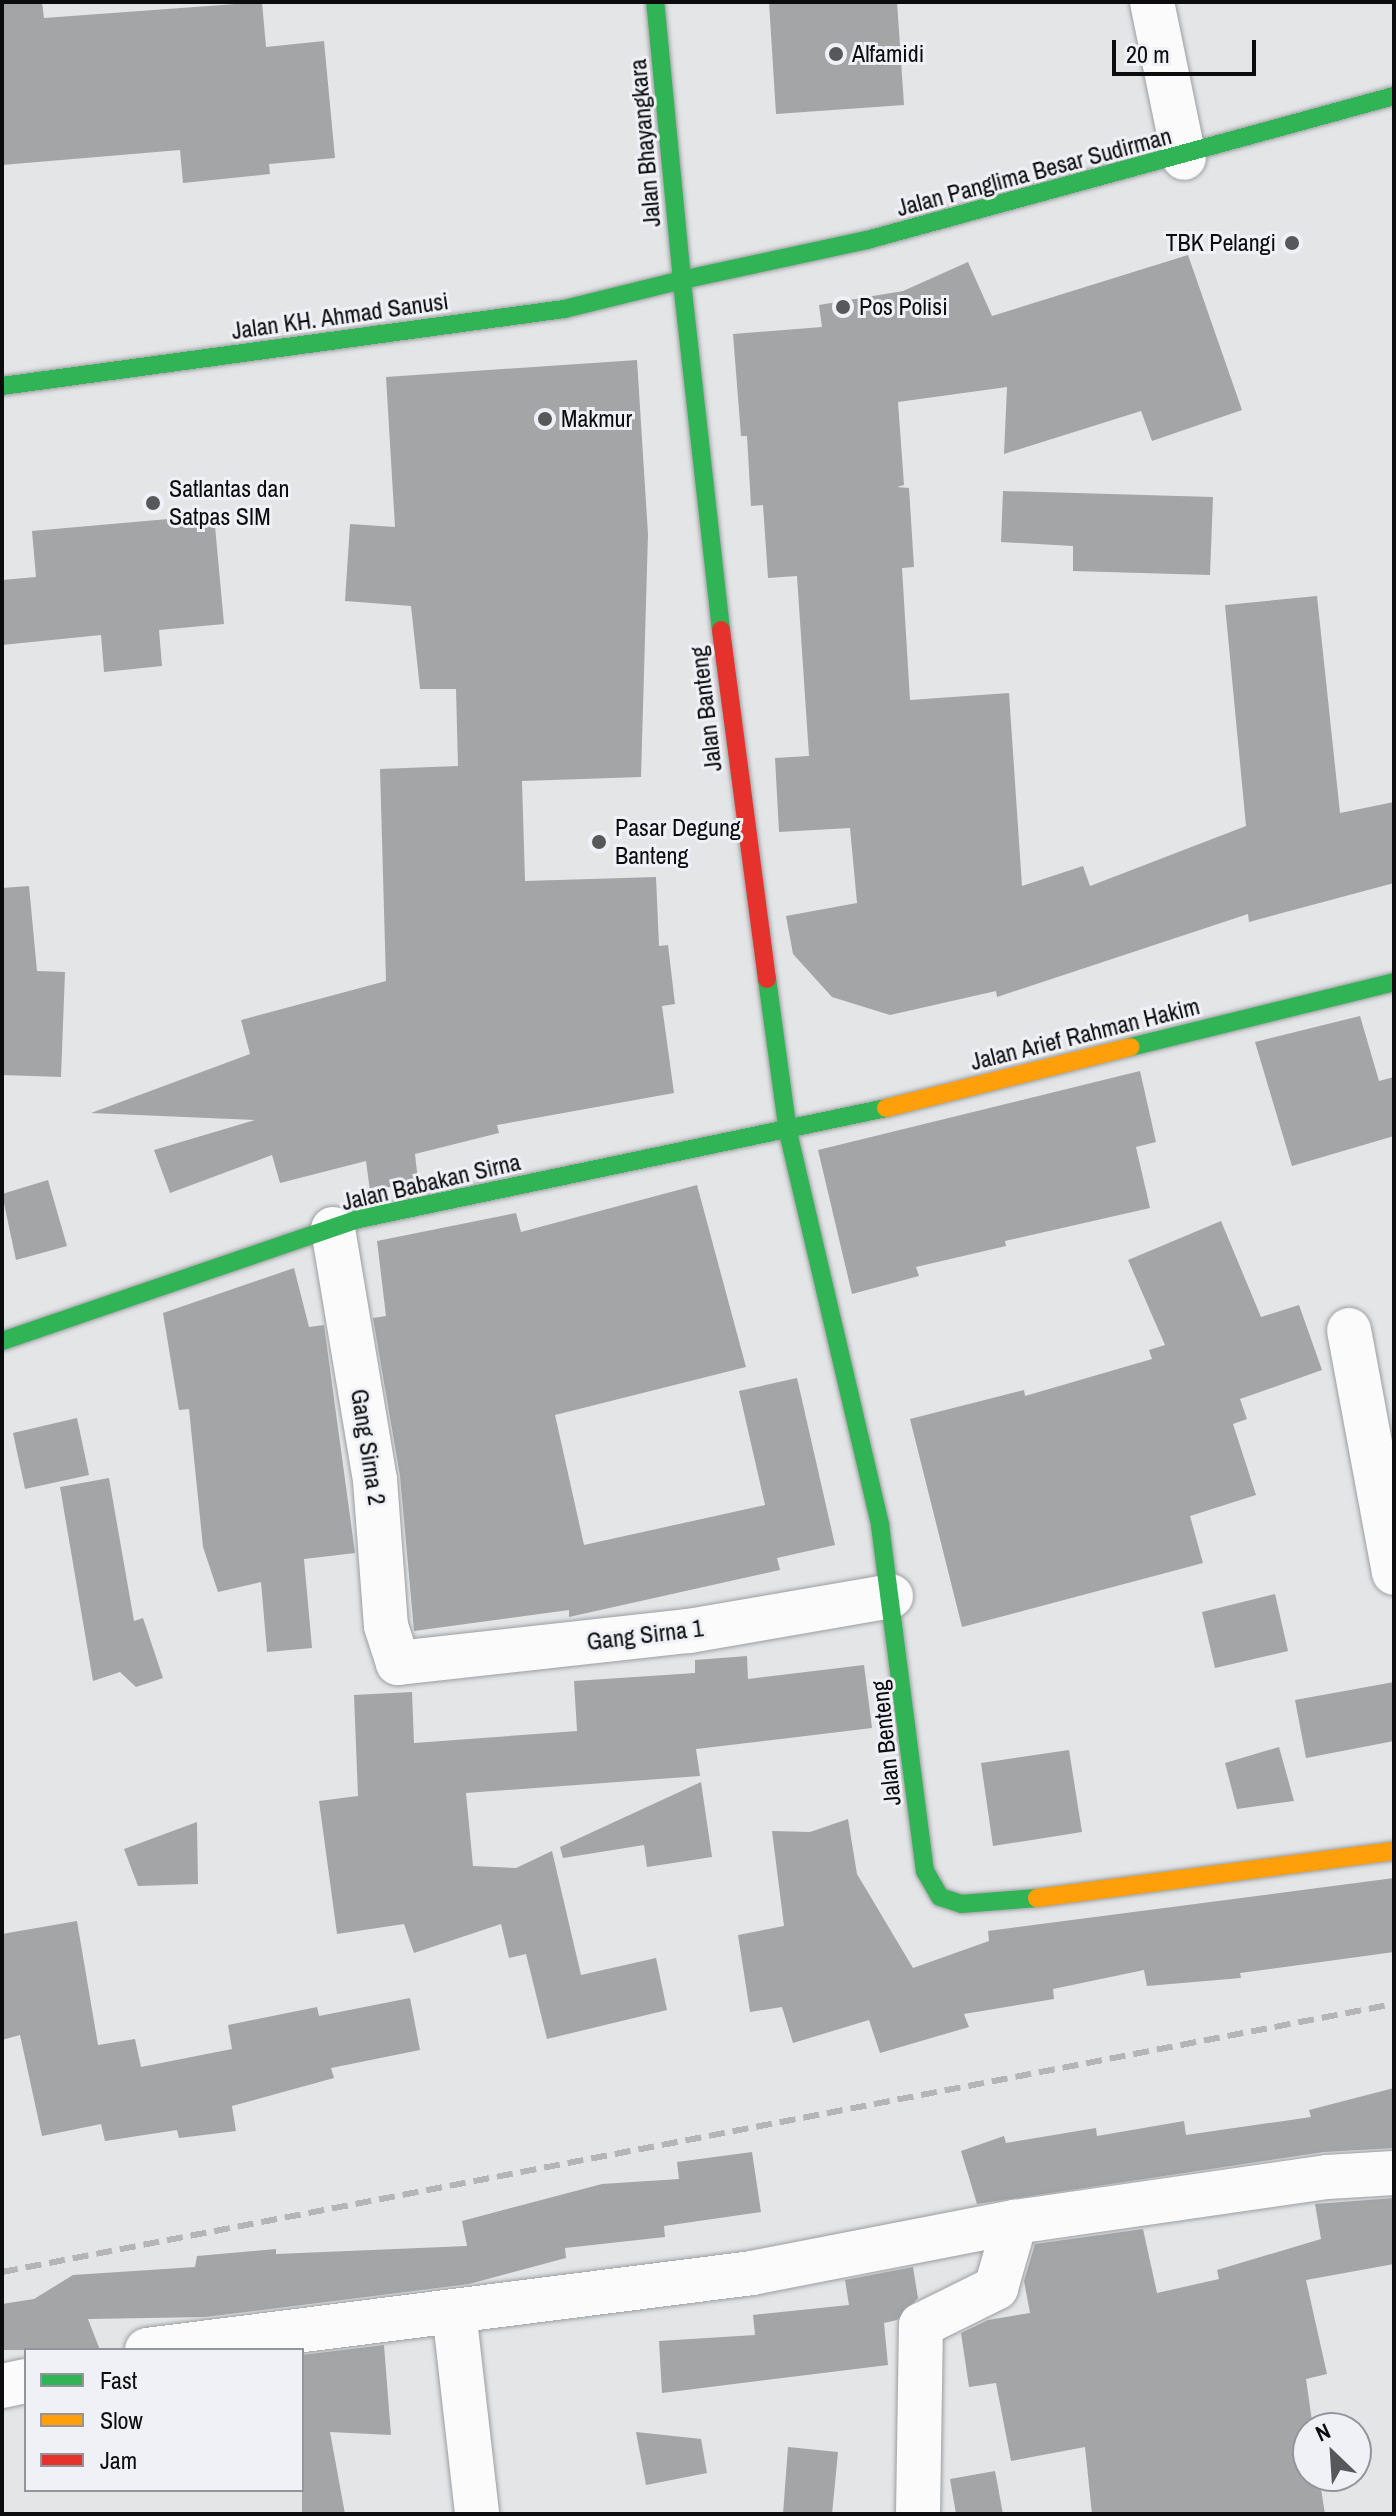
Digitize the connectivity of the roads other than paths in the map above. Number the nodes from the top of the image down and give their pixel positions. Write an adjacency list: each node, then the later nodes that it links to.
1 (655, 2): 5 (main road, Jalan Bhayangkara)
2 (1152, 2): 4 (street)
3 (1394, 96): 4 (main road, Jalan Panglima Besar Sudirman)
4 (1184, 158): 5 (main road, Jalan Panglima Besar Sudirman)
5 (682, 280): 6 (main road, Jalan KH. Ahmad Sanusi); 8 (main road, Jalan Banteng)
6 (2, 386)
7 (1394, 982): 8 (main road, Jalan Arief Rahman Hakim)
8 (788, 1132): 9 (main road, Jalan Babakan Sirna); 13 (main road, Jalan Benteng)
9 (333, 1229): 11 (main road, Jalan Babakan Sirna); 14 (street, Gang Sirna 2)
10 (1349, 1330): 12 (street)
11 (2, 1341)
12 (1394, 1573)
13 (891, 1596): 14 (street, Gang Sirna 1); 15 (main road, Jalan Benteng)
14 (398, 1663)
15 (1394, 1851)
16 (1394, 2173): 17 (street)
17 (1015, 2222): 18 (street); 23 (street)
18 (454, 2311): 19 (street); 22 (street)
19 (163, 2348)
20 (24, 2381): 21 (street)
21 (2, 2386)
22 (477, 2514)
23 (918, 2514)

